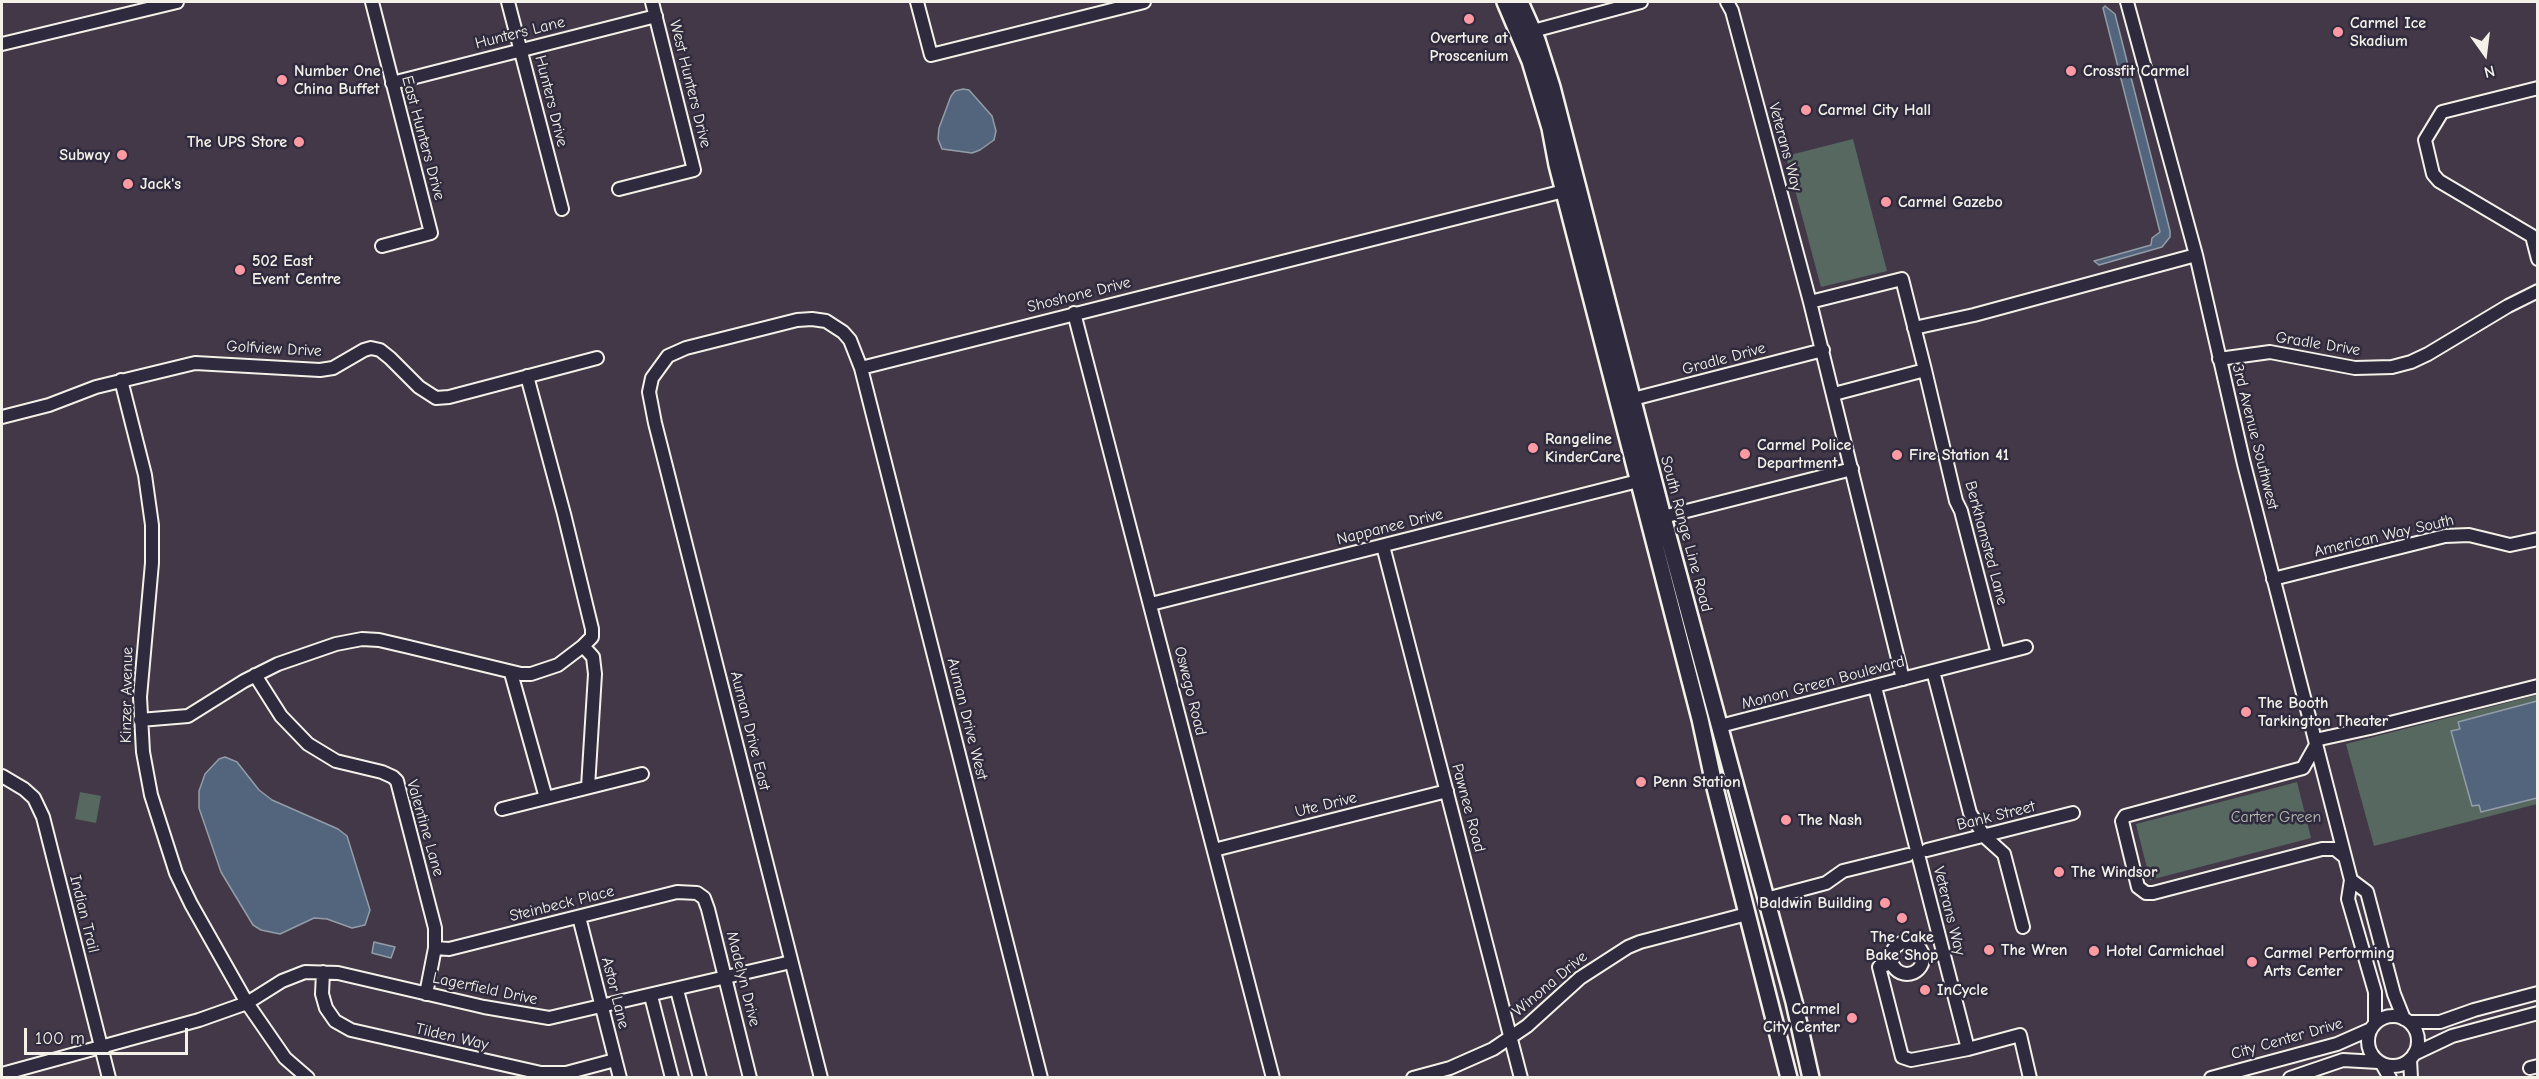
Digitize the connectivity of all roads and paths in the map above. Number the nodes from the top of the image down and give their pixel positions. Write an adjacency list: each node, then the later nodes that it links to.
1 (177, 2): 14 (street)
2 (372, 2): 16 (street, East Hunters Drive)
3 (508, 2): 15 (street, Hunters Drive)
4 (652, 2): 12 (street, West Hunters Drive)
5 (917, 2): 6 (street)
6 (1144, 2)
7 (1505, 2): 19 (main road, South Range Line Road)
8 (1520, 2): 13 (main road, South Range Line Road)
9 (1641, 2): 13 (street)
10 (1727, 2): 26 (street, Veterans Way)
11 (2127, 2): 23 (street, 3rd Avenue Southwest)
12 (656, 16): 15 (street, Hunters Lane); 18 (street, West Hunters Drive)
13 (1533, 31): 37 (main road, South Range Line Road)
14 (2, 44)
15 (521, 50): 16 (street, Hunters Lane); 20 (street, Hunters Drive)
16 (392, 82): 22 (street, East Hunters Drive)
17 (2538, 88): 21 (street)
18 (620, 189)
19 (1564, 191): 27 (street, Shoshone Drive); 40 (main road, South Range Line Road)
20 (562, 209)
21 (2535, 231): 24 (street)
22 (382, 246)
23 (2196, 255): 28 (street); 31 (street, 3rd Avenue Southwest)
24 (2538, 259)
25 (2538, 291): 31 (street, Gradle Drive)
26 (1810, 302): 28 (street, Berkhamsted Lane); 29 (street, Veterans Way)
27 (1074, 313): 32 (street, Shoshone Drive); 45 (street, Oswego Road)
28 (1914, 328): 33 (street, Berkhamsted Lane)
29 (1823, 350): 36 (street, Veterans Way); 37 (street, Gradle Drive)
30 (597, 358): 34 (street, Golfview Drive)
31 (2219, 359): 44 (street, 3rd Avenue Southwest)
32 (861, 368): 79 (street, Auman Drive East); 107 (street, Auman Drive West)
33 (1925, 370): 36 (street); 48 (street, Berkhamsted Lane)
34 (527, 376): 35 (street, Golfview Drive); 46 (street)
35 (121, 380): 38 (street, Golfview Drive); 55 (street, Kinzer Avenue)
36 (1834, 394): 39 (street)
37 (1633, 399): 41 (main road, South Range Line Road)
38 (2, 417)
39 (1852, 469): 41 (street); 52 (street)
40 (1638, 481): 43 (street, Nappanee Drive); 73 (main road, South Range Line Road)
41 (1663, 517): 56 (main road, South Range Line Road)
42 (2538, 538): 44 (street, American Way South)
43 (1383, 546): 45 (street, Nappanee Drive); 61 (street, Pawnee Road)
44 (2273, 579): 57 (street, 3rd Avenue Southwest)
45 (1151, 604): 66 (street, Oswego Road)
46 (583, 646): 50 (street); 60 (street)
47 (2026, 647): 48 (street, Monon Green Boulevard)
48 (1998, 654): 49 (street, Monon Green Boulevard)
49 (1934, 671): 52 (street, Monon Green Boulevard); 65 (street)
50 (511, 673): 51 (street); 62 (street)
51 (255, 675): 55 (street); 76 (street, Valentine Lane)
52 (1903, 679): 54 (street, Monon Green Boulevard)
53 (2538, 686): 57 (street)
54 (1875, 687): 56 (street, Monon Green Boulevard); 77 (street, Veterans Way)
55 (140, 720): 87 (street, Kinzer Avenue)
56 (1720, 726): 72 (main road, South Range Line Road)
57 (2316, 742): 69 (street, 3rd Avenue Southwest); 69 (street)
58 (642, 774): 60 (street)
59 (2, 776): 93 (street, Indian Trail)
60 (588, 787): 62 (street)
61 (1447, 791): 66 (street, Ute Drive); 92 (street, Pawnee Road)
62 (546, 798): 63 (street)
63 (502, 809)
64 (2073, 813): 65 (street, Bank Street)
65 (1984, 836): 67 (street, Bank Street); 75 (street)
66 (1214, 850): 108 (street, Oswego Road)
67 (1927, 850)
68 (1908, 855): 72 (street)
69 (2345, 856): 70 (street, 3rd Avenue Southwest)
70 (2351, 880): 90 (street, 3rd Avenue Southwest); 91 (street, 3rd Avenue Southwest)
71 (697, 893): 74 (street, Steinbeck Place); 82 (street, Madelyn Drive)
72 (1766, 899): 112 (main road, South Range Line Road)
73 (1747, 914): 92 (street, Winona Drive); 111 (main road, South Range Line Road)
74 (579, 917): 76 (street, Steinbeck Place); 88 (street, Astor Lane)
75 (2023, 927)
76 (435, 948): 85 (street, Valentine Lane)
77 (1942, 948): 78 (street); 94 (street, Veterans Way)
78 (1922, 953): 80 (street); 80 (street)
79 (791, 962): 82 (street, Lagerfield Drive); 106 (street, Auman Drive East)
80 (1891, 963): 94 (street)
81 (323, 972): 85 (street, Lagerfield Drive); 87 (street, Lagerfield Drive); 99 (street, Tilden Way)
82 (725, 977): 83 (street, Lagerfield Drive); 105 (street, Madelyn Drive)
83 (677, 990): 86 (street, Lagerfield Drive); 104 (street)
84 (2538, 993): 90 (street)
85 (426, 994): 88 (street, Lagerfield Drive)
86 (651, 996): 88 (street, Lagerfield Drive); 103 (street)
87 (247, 1003): 93 (street, Lagerfield Drive); 101 (street, Kinzer Avenue)
88 (602, 1008): 96 (street, Astor Lane)
89 (2538, 1013): 95 (street)
90 (2407, 1021): 91 (street); 95 (street)
91 (2373, 1026): 97 (street); 114 (street, City Center Drive)
92 (1511, 1037): 109 (street, Winona Drive); 110 (street, Pawnee Road)
93 (100, 1047): 98 (street, Lagerfield Drive); 100 (street, Indian Trail)
94 (1968, 1049): 113 (street)
95 (2412, 1057): 97 (street); 117 (street)
96 (615, 1060): 99 (street, Tilden Way); 102 (street, Astor Lane)
97 (2380, 1063): 115 (street); 116 (street)
98 (2, 1074)
99 (567, 1075)
100 (109, 1077)
101 (308, 1077)
102 (620, 1077)
103 (672, 1077)
104 (700, 1077)
105 (750, 1077)
106 (821, 1077)
107 (1041, 1077)
108 (1273, 1077)
109 (1413, 1077)
110 (1521, 1077)
111 (1789, 1077)
112 (1811, 1077)
113 (2030, 1077)
114 (2211, 1077)
115 (2290, 1077)
116 (2390, 1077)
117 (2411, 1077)

